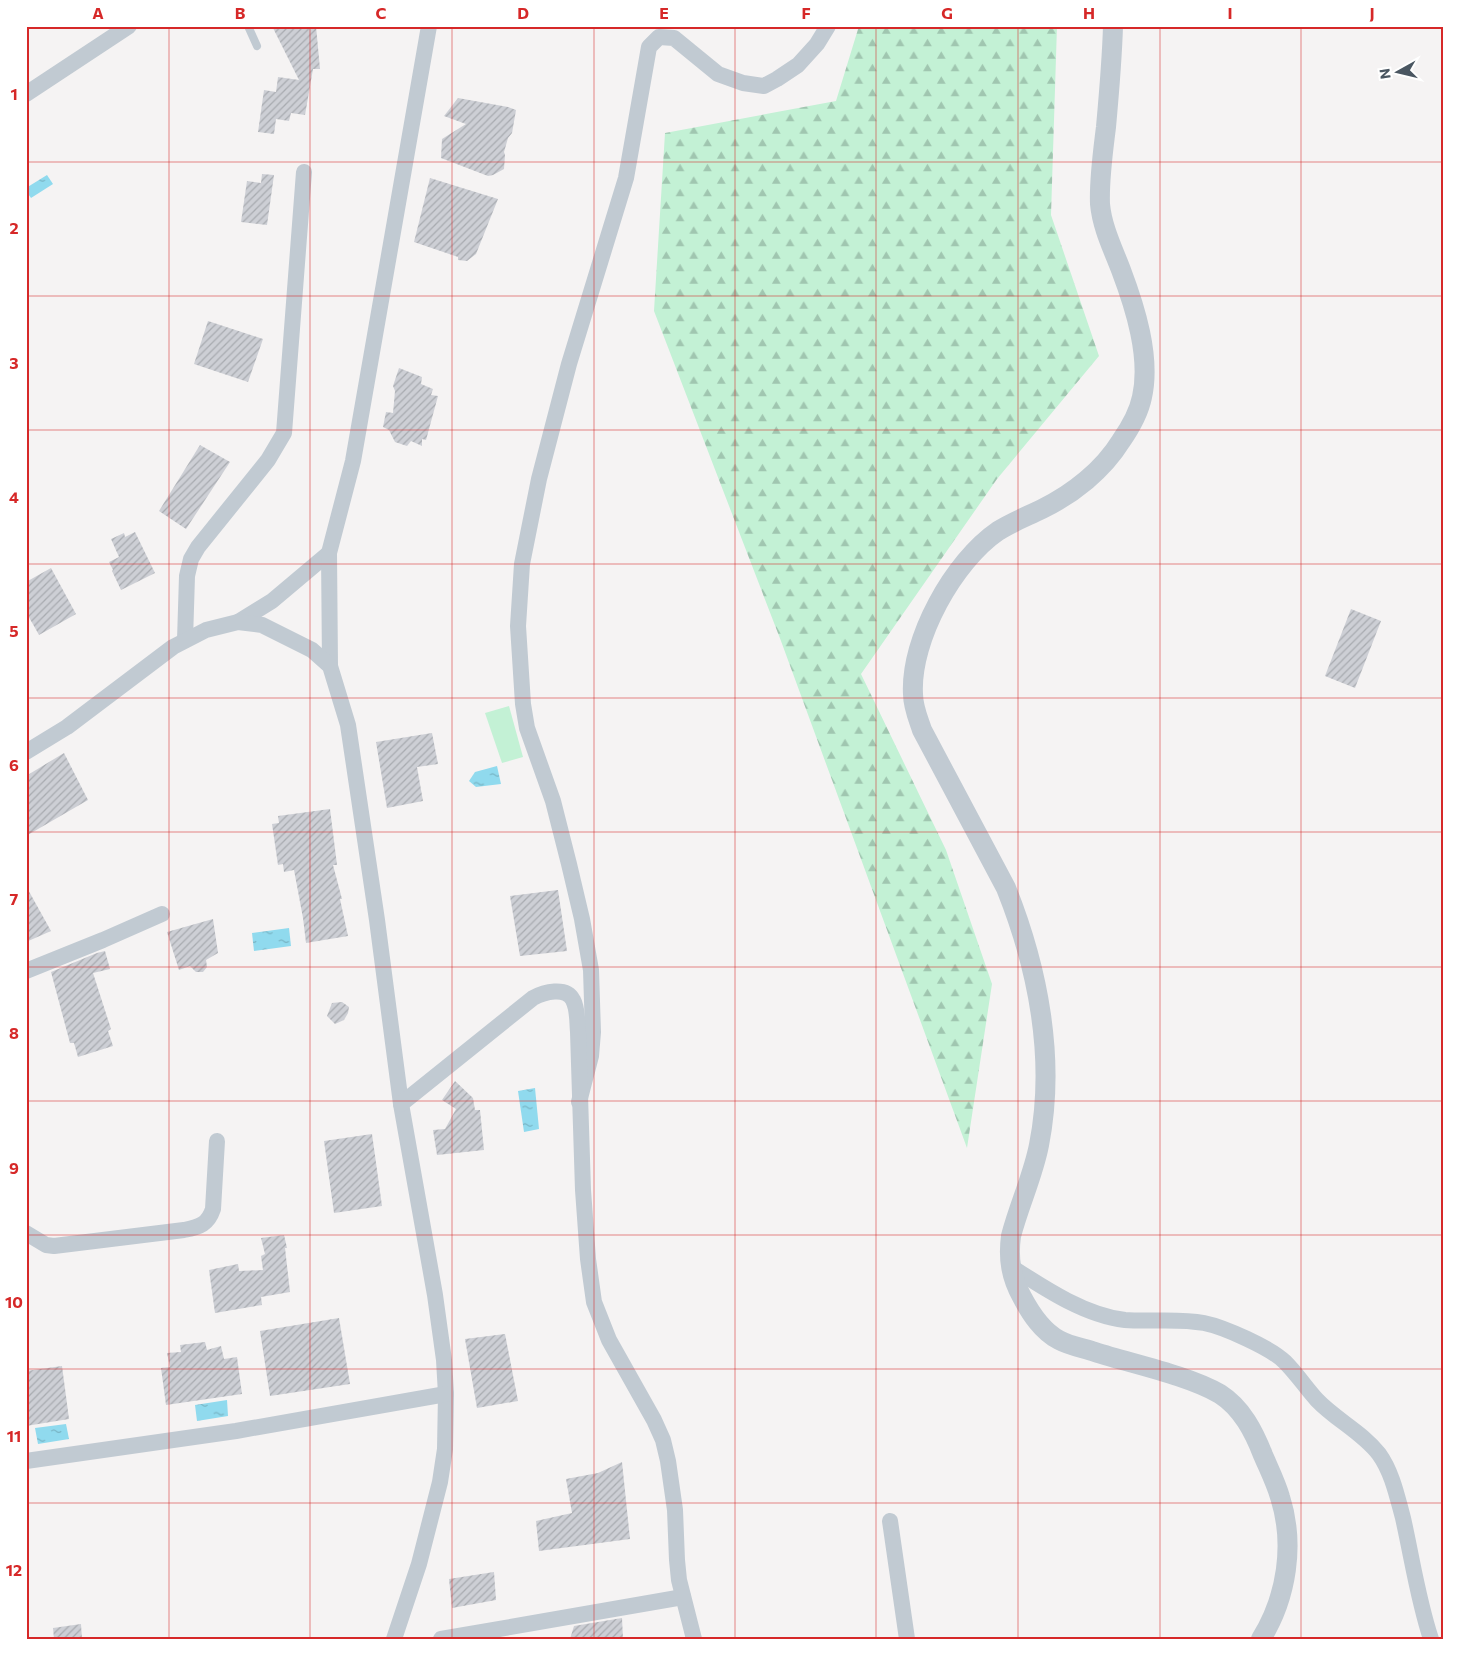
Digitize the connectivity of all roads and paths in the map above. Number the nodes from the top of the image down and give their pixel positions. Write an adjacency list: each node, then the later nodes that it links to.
1 (129, 26): 7 (street)
2 (248, 26): 6 (lane)
3 (429, 26): 9 (street)
4 (828, 26): 16 (street)
5 (1113, 26): 20 (street)
6 (257, 46)
7 (26, 94)
8 (304, 172): 11 (street)
9 (329, 553): 10 (street); 12 (street)
10 (238, 622): 11 (street); 12 (street)
11 (185, 640): 13 (street)
12 (330, 666): 17 (street)
13 (26, 752)
14 (162, 914): 15 (street)
15 (26, 970)
16 (579, 1102): 17 (street); 24 (street)
17 (401, 1104): 21 (street)
18 (217, 1141): 19 (street)
19 (26, 1233)
20 (1010, 1266): 29 (street); 30 (street)
21 (446, 1394): 22 (street); 25 (street)
22 (26, 1461)
23 (890, 1521): 28 (street)
24 (683, 1597): 26 (street); 27 (street)
25 (394, 1639)
26 (441, 1639)
27 (694, 1639)
28 (907, 1639)
29 (1261, 1639)
30 (1432, 1639)

